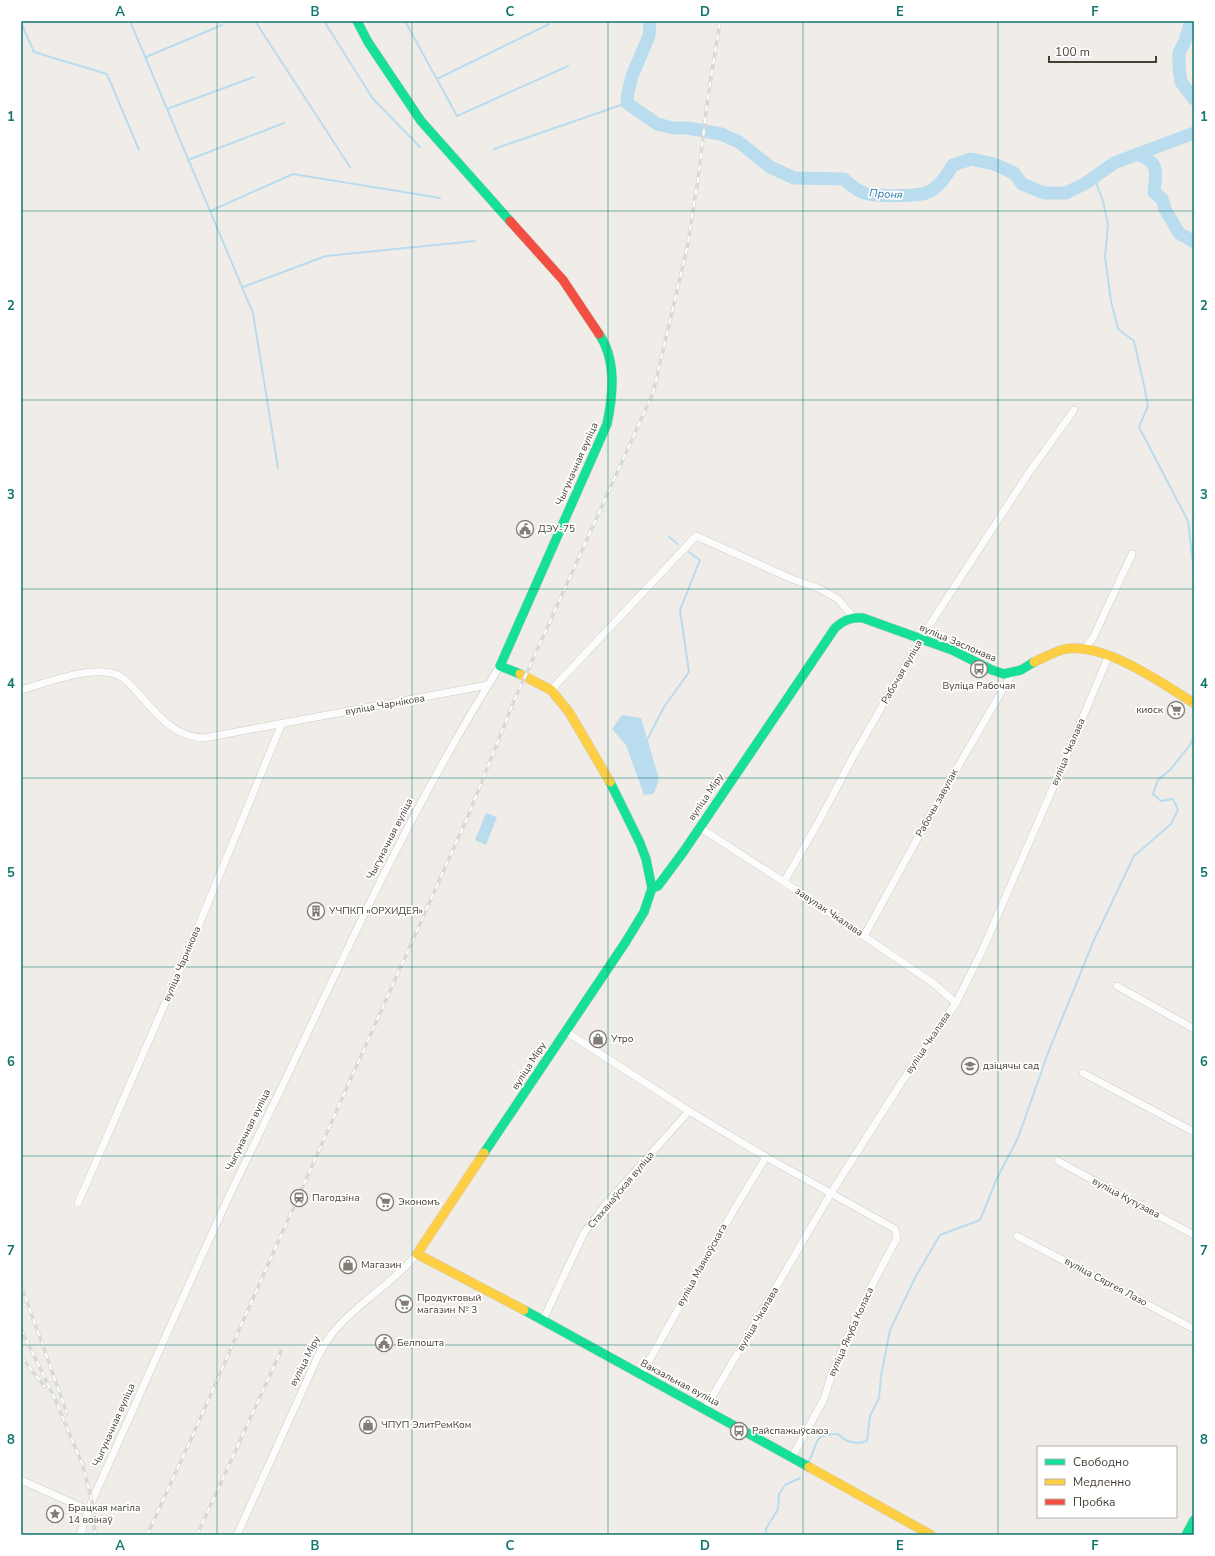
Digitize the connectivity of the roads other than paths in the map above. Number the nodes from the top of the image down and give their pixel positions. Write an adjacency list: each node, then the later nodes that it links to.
1 (357, 21): 8 (street, Чыгуначная вуліца)
2 (1074, 410): 5 (street, Рабочая вуліца)
3 (1132, 554): 6 (street)
4 (853, 617): 5 (street, вуліца Заслонава); 12 (street); 15 (street, вуліца Міру)
5 (921, 638): 9 (street, вуліца Заслонава); 16 (street, Рабочая вуліца)
6 (1084, 649): 7 (street, вуліца Заслонава); 9 (street, вуліца Заслонава)
7 (1109, 656): 13 (street, вуліца Заслонава); 20 (street, вуліца Чкалава)
8 (500, 666): 10 (street, Чыгуначная вуліца); 12 (street)
9 (1013, 672): 18 (street, Рабочы завулак)
10 (488, 685): 14 (street, вуліца Чарнікова); 39 (street, Чыгуначная вуліца)
11 (21, 690): 14 (street, вуліца Чарнікова)
12 (551, 690): 17 (street)
13 (1194, 703)
14 (282, 724): 29 (street, вуліца Чарнікова)
15 (699, 827): 16 (street, завулак Чкалава); 17 (street, вуліца Міру)
16 (784, 882): 18 (street, завулак Чкалава)
17 (652, 888): 22 (street, вуліца Міру)
18 (864, 936): 20 (street, завулак Чкалава)
19 (1117, 986): 21 (street)
20 (956, 1003): 28 (street, вуліца Чкалава)
21 (1194, 1029)
22 (565, 1031): 24 (street); 32 (street, вуліца Міру)
23 (1083, 1073): 25 (street)
24 (689, 1111): 26 (street); 33 (street, Стаханаўская вуліца)
25 (1194, 1132)
26 (766, 1157): 28 (street); 35 (street, вуліца Маякоўскага)
27 (1058, 1161): 30 (street, вуліца Кутузава)
28 (831, 1193): 36 (street, вуліца Чкалава); 37 (street, вуліца Якуба Коласа)
29 (78, 1203)
30 (1194, 1234)
31 (1017, 1236): 34 (street, вуліца Сяргея Лазо)
32 (417, 1254): 33 (street, Вакзальная вуліца); 42 (street, вуліца Міру)
33 (543, 1320): 35 (street, Вакзальная вуліца)
34 (1194, 1329)
35 (641, 1375): 36 (street, Вакзальная вуліца)
36 (705, 1409): 37 (street, Вакзальная вуліца)
37 (792, 1457): 43 (street, Вакзальная вуліца)
38 (21, 1480): 39 (street)
39 (88, 1510): 41 (street, Чыгуначная вуліца)
40 (1194, 1520): 44 (street)
41 (80, 1535)
42 (237, 1535)
43 (932, 1535)
44 (1186, 1535)

